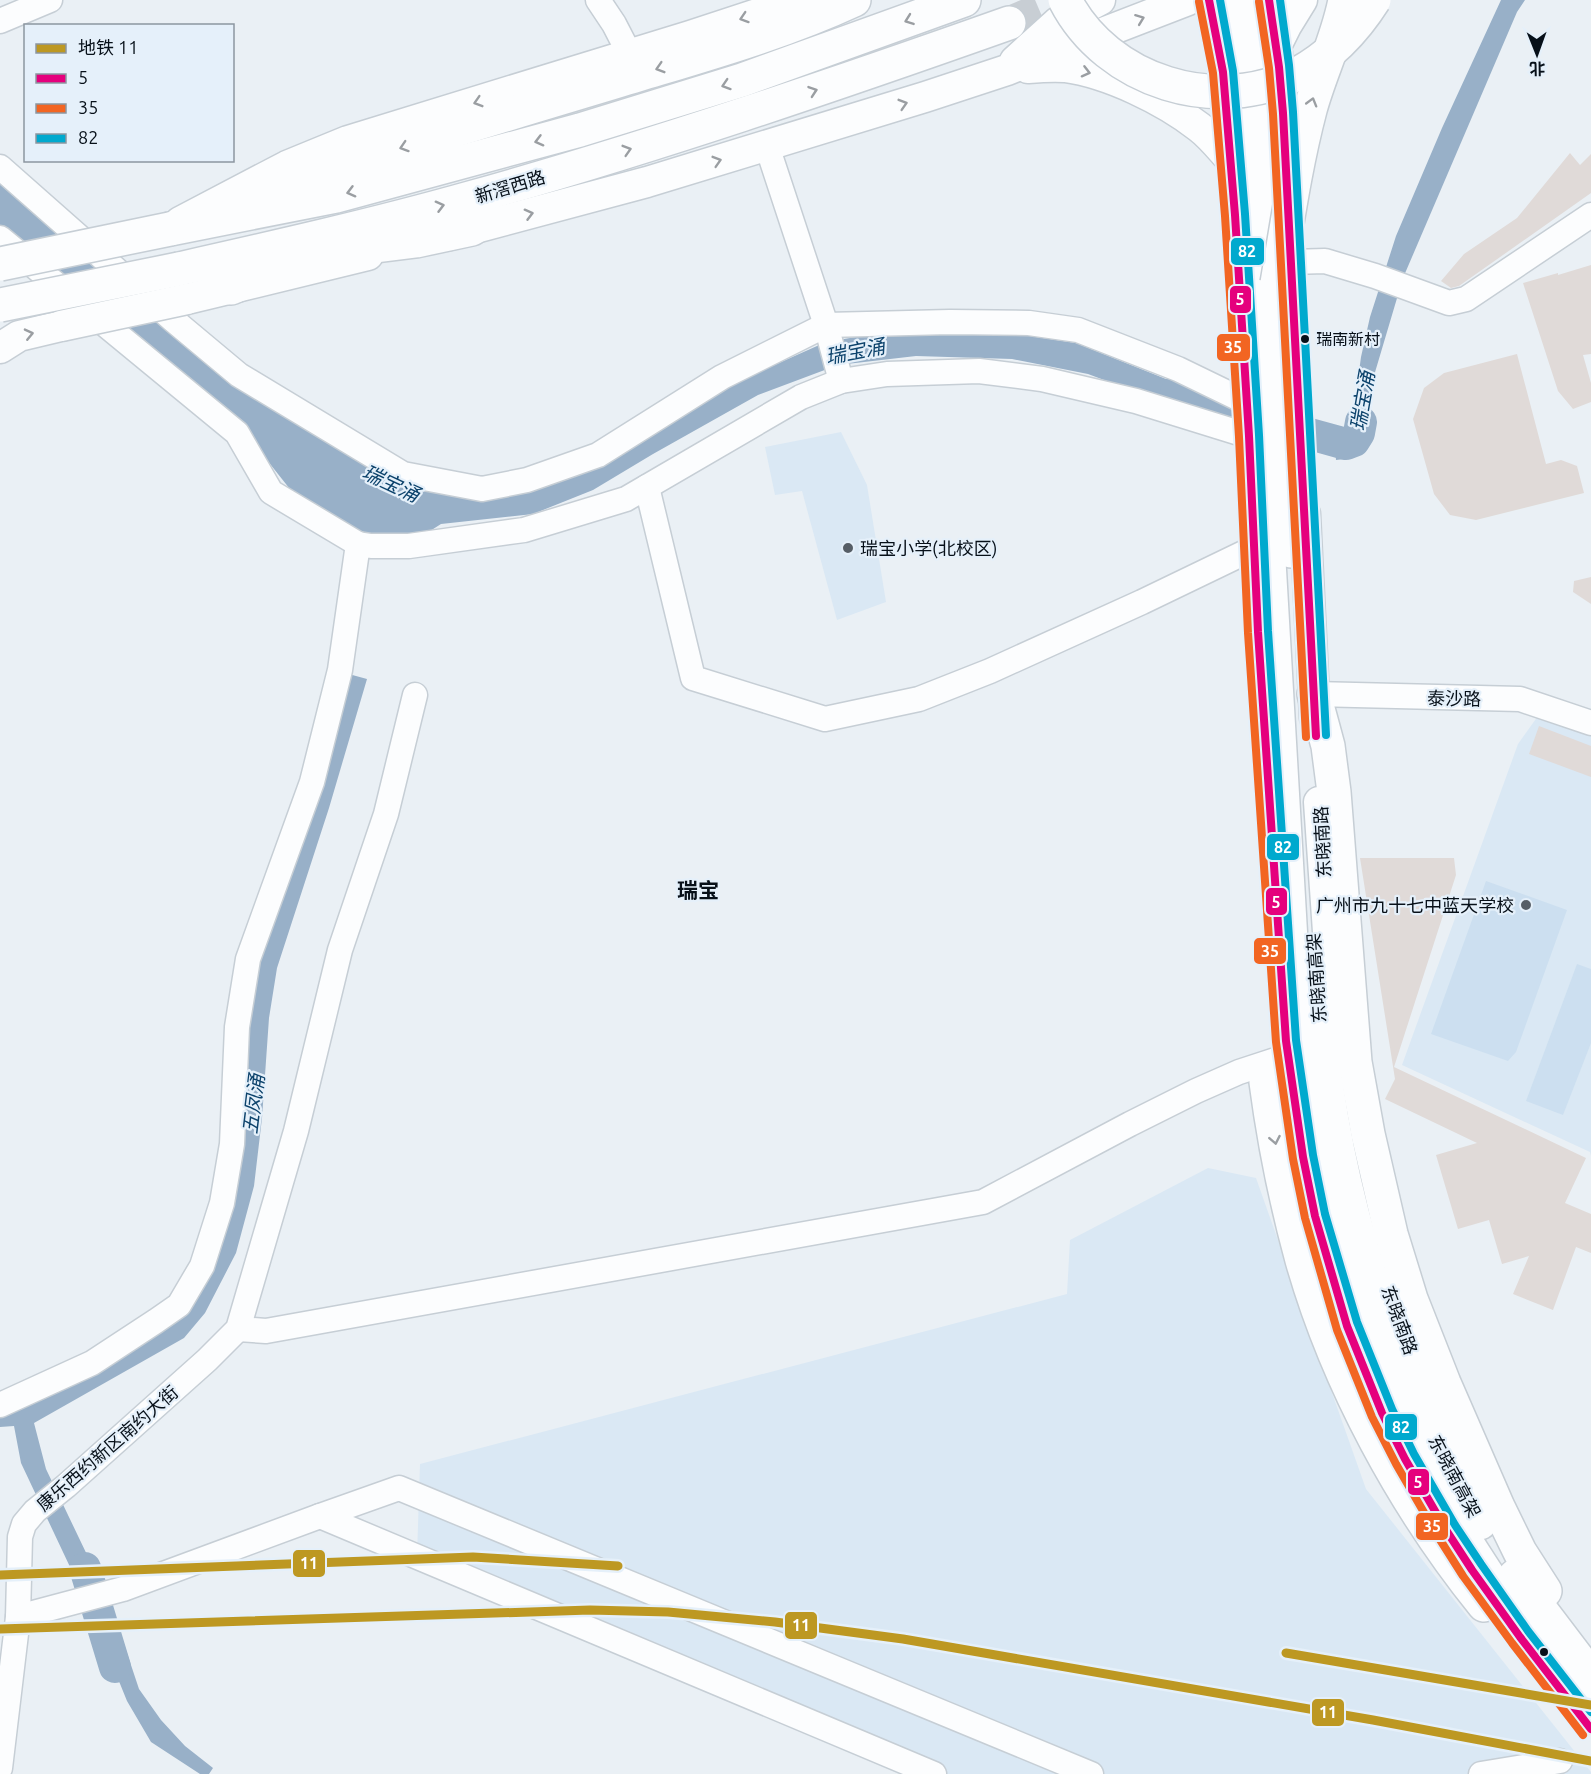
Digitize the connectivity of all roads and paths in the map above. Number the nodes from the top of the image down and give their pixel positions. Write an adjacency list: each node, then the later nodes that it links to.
1 (50, 0): 17 (street)
2 (598, 0): 21 (street)
3 (800, 0): 21 (main road, one-way to 21)
4 (854, 0): 28 (highway, one-way to 28)
5 (964, 0): 28 (highway, 新滘西路, one-way to 28)
6 (1049, 0): 19 (main road)
7 (1065, 0): 16 (highway, bridge)
8 (1100, 0): 19 (main road)
9 (1188, 0): 22 (main road, one-way to 9)
10 (1209, 0): 24 (main road)
11 (1226, 0): 56 (highway, 东晓南高架)
12 (1250, 0): 33 (highway, 东晓南高架, bridge)
13 (1269, 0): 20 (main road, 东晓南路)
14 (1302, 0): 20 (main road)
15 (1345, 0): 33 (highway, one-way to 15, bridge)
16 (1374, 0)
17 (0, 21)
18 (1009, 23): 27 (highway, 新滘西路, one-way to 18)
19 (1044, 34): 22 (main road)
20 (1276, 46): 33 (main road, 东晓南路)
21 (630, 55): 28 (main road, one-way to 28)
22 (1007, 70): 23 (main road, one-way to 22); 24 (main road, one-way to 24)
23 (767, 146): 29 (main road, one-way to 23); 37 (street)
24 (1231, 160): 40 (main road)
25 (0, 166): 37 (street)
26 (1591, 215): 33 (street)
27 (399, 217): 31 (highway); 34 (highway, 新滘西路)
28 (170, 229): 32 (highway, 新滘西路, bridge)
29 (472, 229): 31 (highway); 35 (main road)
30 (0, 238): 43 (street)
31 (310, 254): 34 (highway); 35 (highway)
32 (0, 264)
33 (1284, 273): 45 (main road, 东晓南路); 55 (highway, 东晓南高架)
34 (183, 284): 35 (main road); 36 (highway, 新滘西路, bridge); 38 (main road, one-way to 34, bridge)
35 (231, 288)
36 (0, 304)
37 (826, 326): 39 (street); 40 (street)
38 (0, 348)
39 (841, 381): 41 (street); 42 (street)
40 (1246, 402): 41 (main road)
41 (1249, 436): 44 (main road)
42 (647, 487): 43 (street); 44 (street)
43 (358, 544): 51 (street)
44 (1254, 548): 48 (main road)
45 (1314, 694): 47 (street, 泰沙路); 54 (highway); 54 (main road, 东晓南路)
46 (415, 695): 50 (street)
47 (1591, 723)
48 (1288, 1056): 50 (street); 57 (main road)
49 (1266, 1082): 57 (highway, one-way to 57)
50 (238, 1329): 53 (street, 康乐西约新区南约大街)
51 (0, 1405)
52 (320, 1516): 53 (street); 60 (street); 61 (street)
53 (18, 1617): 59 (street, 康乐西约新区南约大街)
54 (1591, 1661)
55 (1591, 1676)
56 (1591, 1717)
57 (1591, 1731)
58 (1560, 1761): 62 (street)
59 (0, 1768)
60 (934, 1774)
61 (1091, 1774)
62 (1481, 1774)

